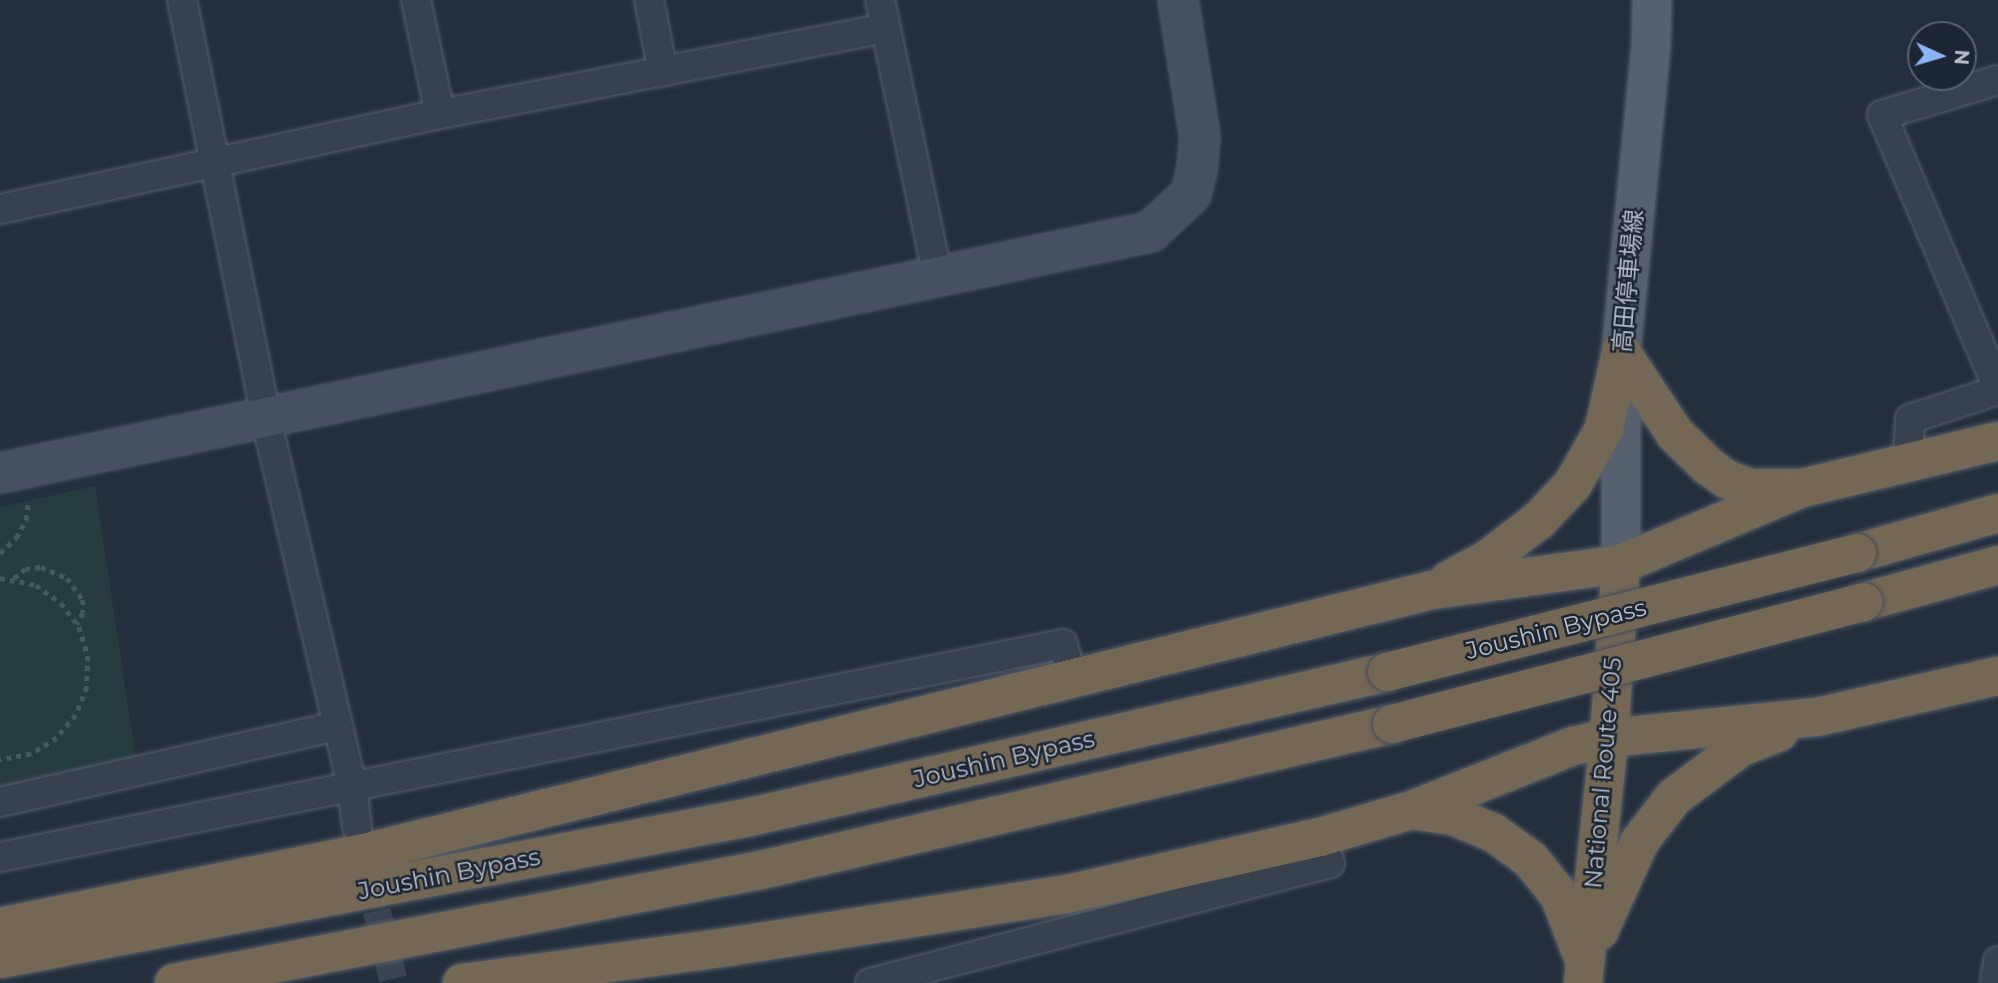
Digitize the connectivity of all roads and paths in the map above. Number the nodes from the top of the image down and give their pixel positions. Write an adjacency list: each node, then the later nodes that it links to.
1 (182, 0): 11 (street)
2 (416, 0): 10 (street)
3 (649, 0): 8 (street)
4 (880, 0): 7 (street)
5 (1178, 0): 13 (street)
6 (1652, 0): 14 (main road, 高田停車場線)
7 (886, 28): 8 (street); 13 (street)
8 (663, 72): 10 (street)
9 (1998, 80): 15 (street)
10 (440, 114): 11 (street)
11 (215, 161): 12 (street); 16 (street)
12 (0, 209)
13 (937, 277): 16 (street)
14 (1621, 352): 20 (highway); 23 (main road, 高田停車場線); 27 (highway)
15 (1998, 389): 18 (street)
16 (268, 418): 19 (street); 32 (street)
17 (1998, 441): 18 (highway)
18 (1908, 461): 20 (highway)
19 (14, 484): 22 (path)
20 (1802, 488): 23 (highway)
21 (1998, 513): 42 (highway, Joushin Bypass, bridge)
22 (0, 554)
23 (1620, 564): 27 (highway); 33 (highway, National Route 405)
24 (1998, 565): 45 (highway, Joushin Bypass, bridge)
25 (0, 578): 26 (path)
26 (13, 579): 28 (path); 28 (path)
27 (1432, 590): 30 (highway)
28 (77, 624): 34 (path)
29 (1998, 676): 31 (highway)
30 (1073, 681): 35 (street); 41 (highway)
31 (1817, 717): 33 (highway); 44 (highway)
32 (337, 726): 35 (street); 36 (street)
33 (1609, 738): 37 (highway); 44 (highway, National Route 405)
34 (0, 760)
35 (352, 785): 38 (street); 40 (street)
36 (0, 802)
37 (1412, 810): 39 (highway); 44 (highway)
38 (357, 827)
39 (1320, 837): 46 (highway); 47 (street)
40 (0, 858)
41 (0, 927)
42 (0, 959)
43 (1998, 961): 48 (street)
44 (1584, 972)
45 (174, 983)
46 (462, 983)
47 (870, 983)
48 (1995, 983)

